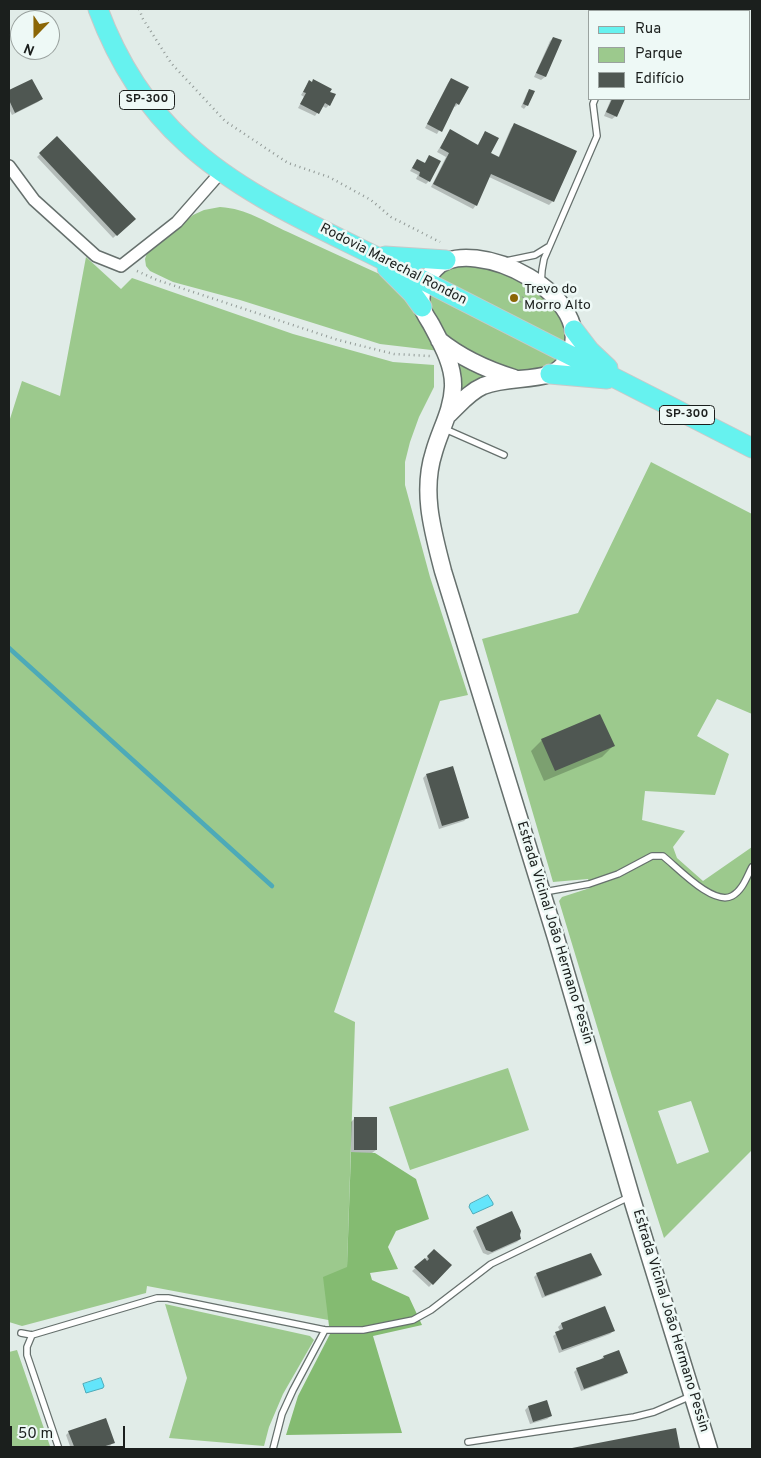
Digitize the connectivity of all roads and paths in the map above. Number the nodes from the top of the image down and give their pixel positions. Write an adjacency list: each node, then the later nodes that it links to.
1 (98, 9): 5 (main road, Rodovia Marechal Rondon / SP-300)
2 (139, 9): 7 (path)
3 (595, 100): 6 (lane)
4 (9, 166): 10 (street)
5 (221, 172): 8 (main road, Rodovia Marechal Rondon / SP-300); 10 (street)
6 (550, 246): 9 (lane); 12 (lane)
7 (445, 252): 8 (main road); 9 (main road); 11 (main road)
8 (374, 255): 11 (main road, Rodovia Marechal Rondon / SP-300); 13 (main road)
9 (498, 263): 12 (main road)
10 (121, 266): 15 (path)
11 (426, 282): 13 (main road); 16 (main road, Rodovia Marechal Rondon / SP-300)
12 (541, 286): 14 (main road)
13 (422, 307): 15 (main road, Estrada Vicinal João Hermano Pessin)
14 (574, 330): 16 (main road); 19 (main road)
15 (442, 347): 18 (main road); 20 (main road, Estrada Vicinal João Hermano Pessin)
16 (570, 355): 17 (main road); 19 (main road, Rodovia Marechal Rondon / SP-300)
17 (550, 374): 18 (main road, Estrada Vicinal João Hermano Pessin); 19 (main road)
18 (516, 378): 20 (main road, Estrada Vicinal João Hermano Pessin)
19 (621, 381): 21 (main road, Rodovia Marechal Rondon / SP-300)
20 (446, 422): 22 (lane); 24 (main road, Estrada Vicinal João Hermano Pessin)
21 (752, 448)
22 (504, 455)
23 (752, 866): 24 (lane)
24 (542, 893): 25 (main road, Estrada Vicinal João Hermano Pessin)
25 (631, 1196): 26 (lane); 29 (main road, Estrada Vicinal João Hermano Pessin)
26 (325, 1330): 28 (lane); 32 (lane)
27 (20, 1333): 28 (lane)
28 (32, 1335): 31 (lane)
29 (693, 1395): 30 (lane); 33 (main road, Estrada Vicinal João Hermano Pessin)
30 (468, 1442)
31 (59, 1449)
32 (273, 1449)
33 (709, 1449)

